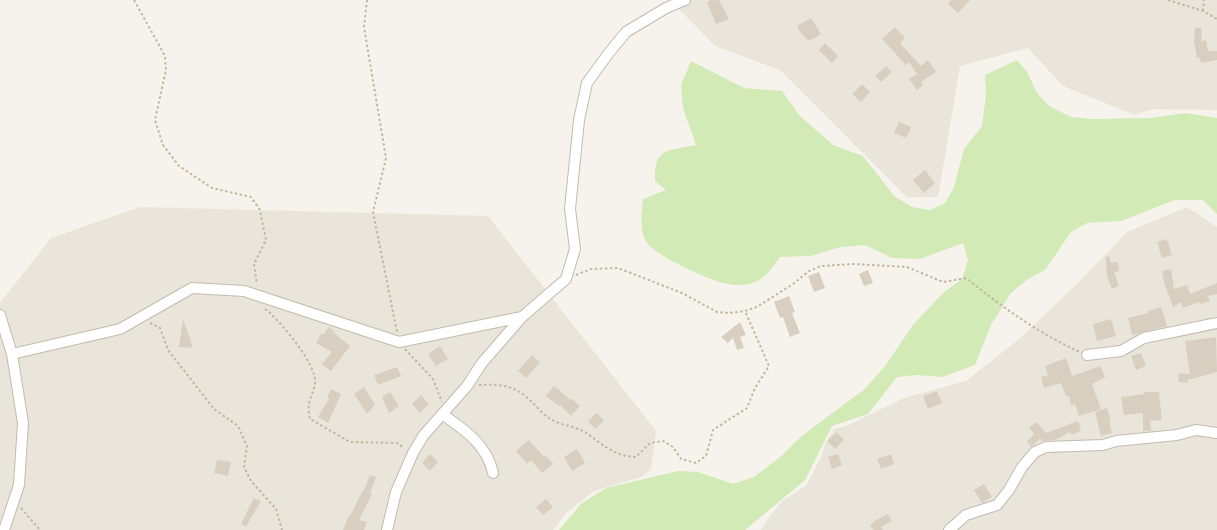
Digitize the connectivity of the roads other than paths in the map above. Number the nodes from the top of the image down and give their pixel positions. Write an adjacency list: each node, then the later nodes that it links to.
1 (685, 0): 3 (street)
2 (0, 315): 5 (street)
3 (522, 317): 5 (street); 7 (street)
4 (1217, 323): 6 (street)
5 (12, 354): 10 (street)
6 (1086, 355)
7 (442, 414): 9 (street); 11 (street)
8 (1217, 433): 12 (street)
9 (493, 473)
10 (4, 530)
11 (387, 530)
12 (949, 530)

